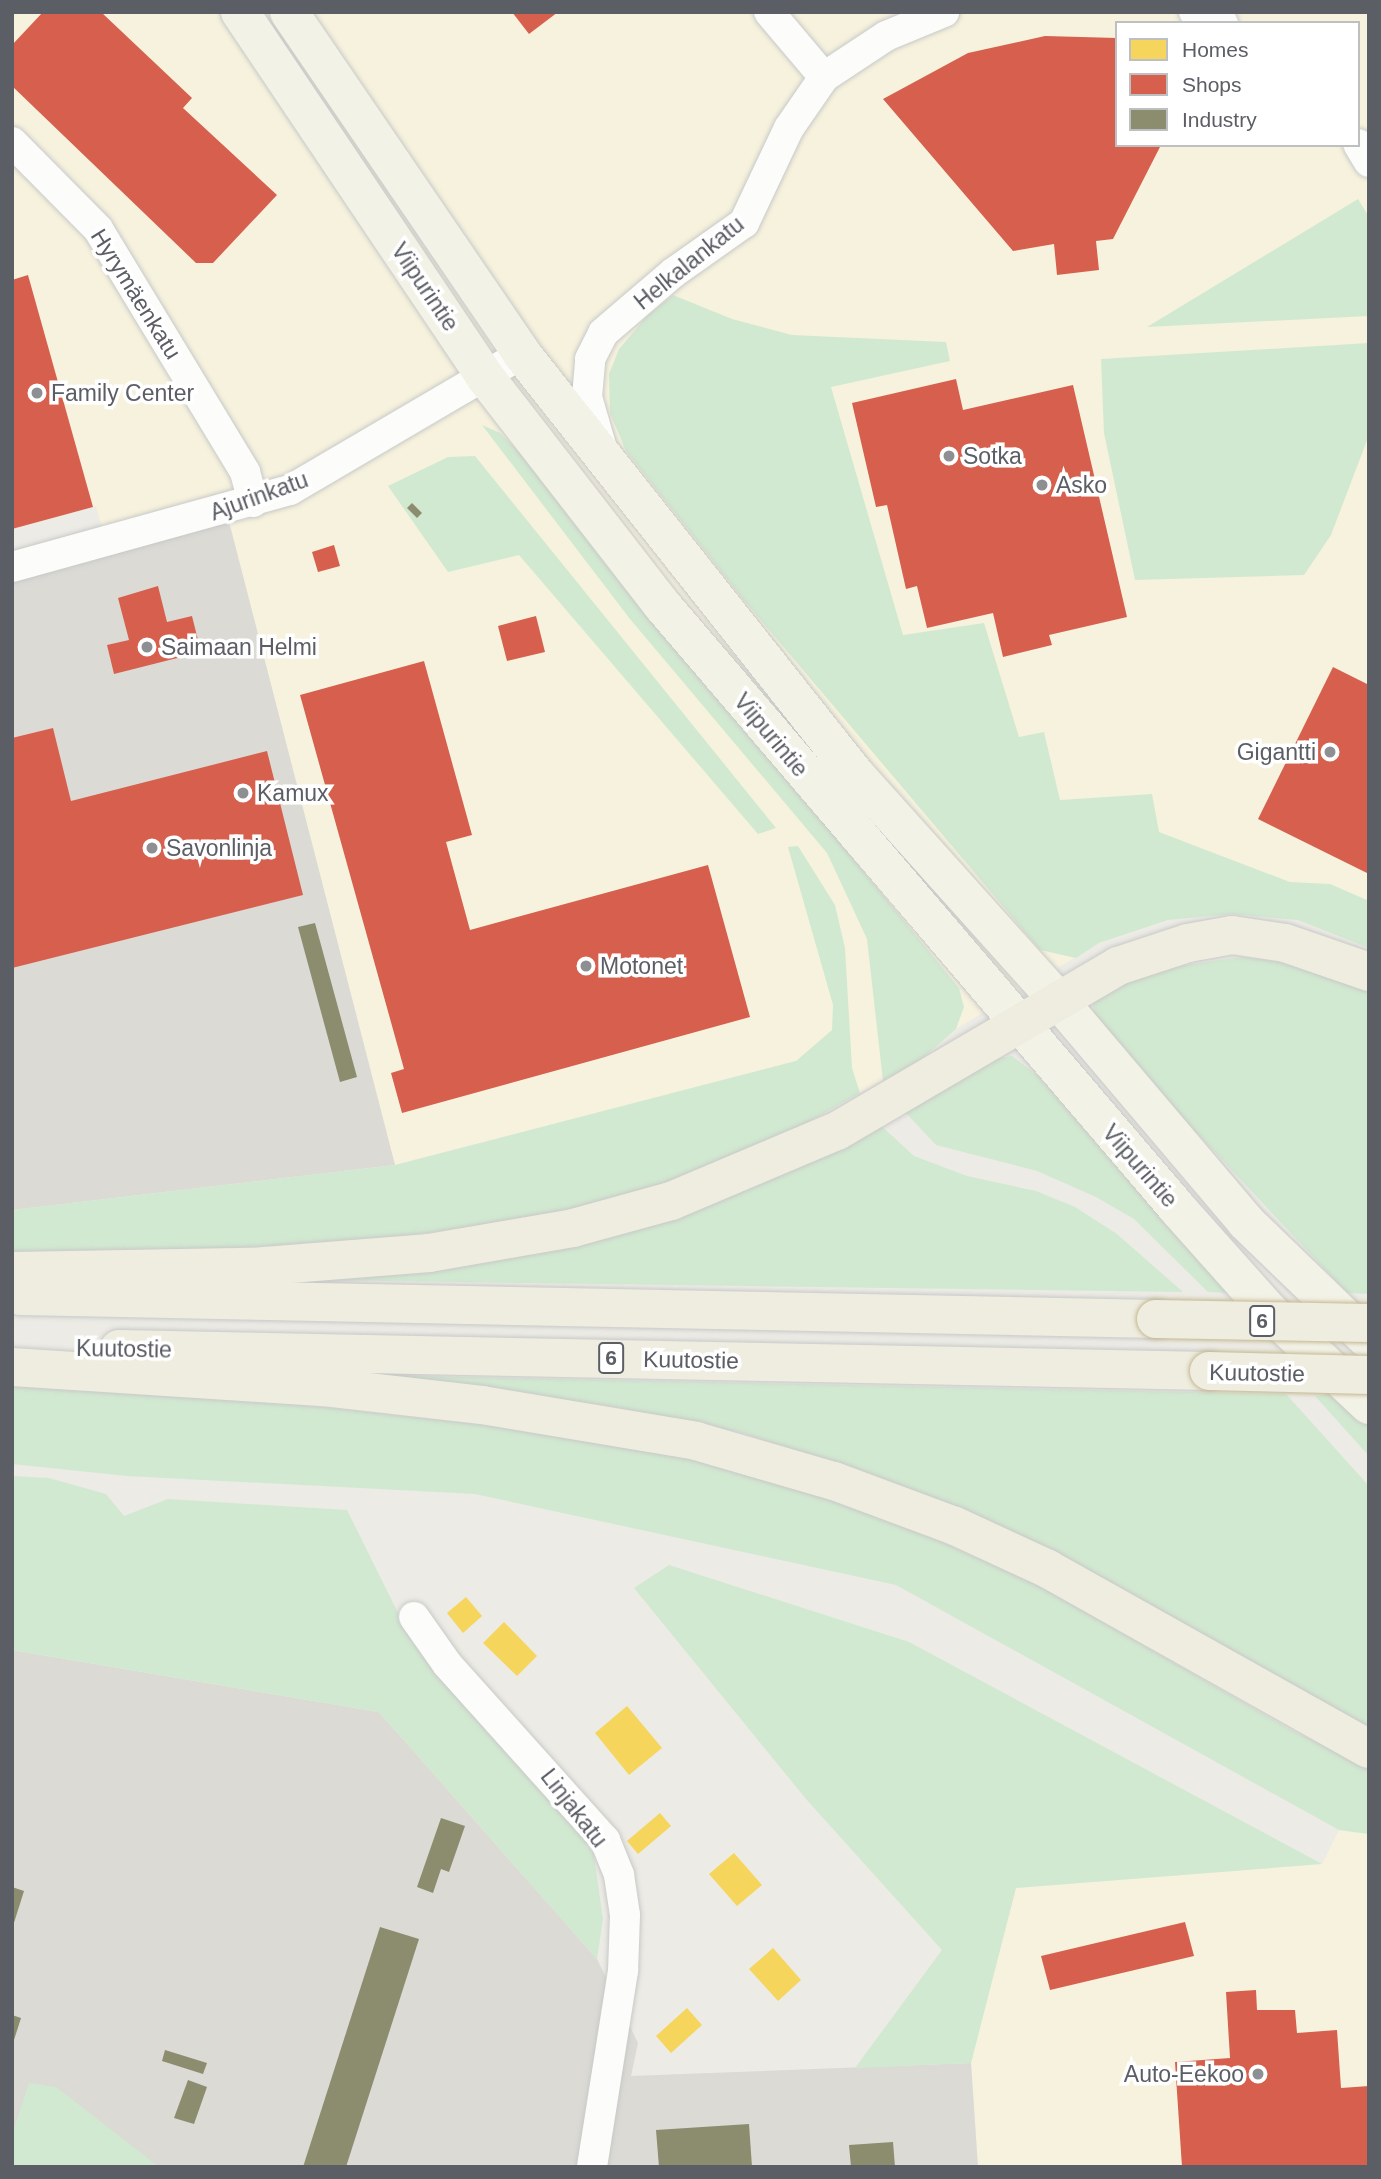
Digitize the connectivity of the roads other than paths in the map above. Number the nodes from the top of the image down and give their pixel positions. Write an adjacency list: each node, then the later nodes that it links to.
1 (240, 12): 12 (main road, Viipurintie)
2 (289, 12): 11 (main road, Viipurintie)
3 (769, 12): 7 (street)
4 (944, 12): 7 (street, Helkalankatu)
5 (1194, 12): 6 (street)
6 (1218, 21)
7 (824, 77): 13 (street, Helkalankatu)
8 (12, 142): 14 (street, Hyrymäenkatu)
9 (1360, 147): 10 (street)
10 (1369, 162)
11 (522, 354): 12 (street, Ajurinkatu); 13 (main road, Viipurintie)
12 (486, 378): 14 (street, Ajurinkatu); 18 (main road, Viipurintie)
13 (606, 462): 17 (main road, Viipurintie)
14 (253, 502): 15 (street, Ajurinkatu)
15 (12, 568)
16 (1369, 972): 17 (highway)
17 (1058, 1000): 18 (highway); 22 (main road, Viipurintie)
18 (1017, 1023): 19 (highway); 26 (main road, Viipurintie)
19 (12, 1271)
20 (12, 1296): 21 (highway, 6, bridge)
21 (1369, 1323)
22 (1369, 1340)
23 (12, 1347): 25 (highway, Kuutostie / 6, bridge)
24 (12, 1367): 28 (highway)
25 (1369, 1375)
26 (1369, 1405)
27 (414, 1617): 29 (street, Linjakatu)
28 (1369, 1749)
29 (592, 2167)

